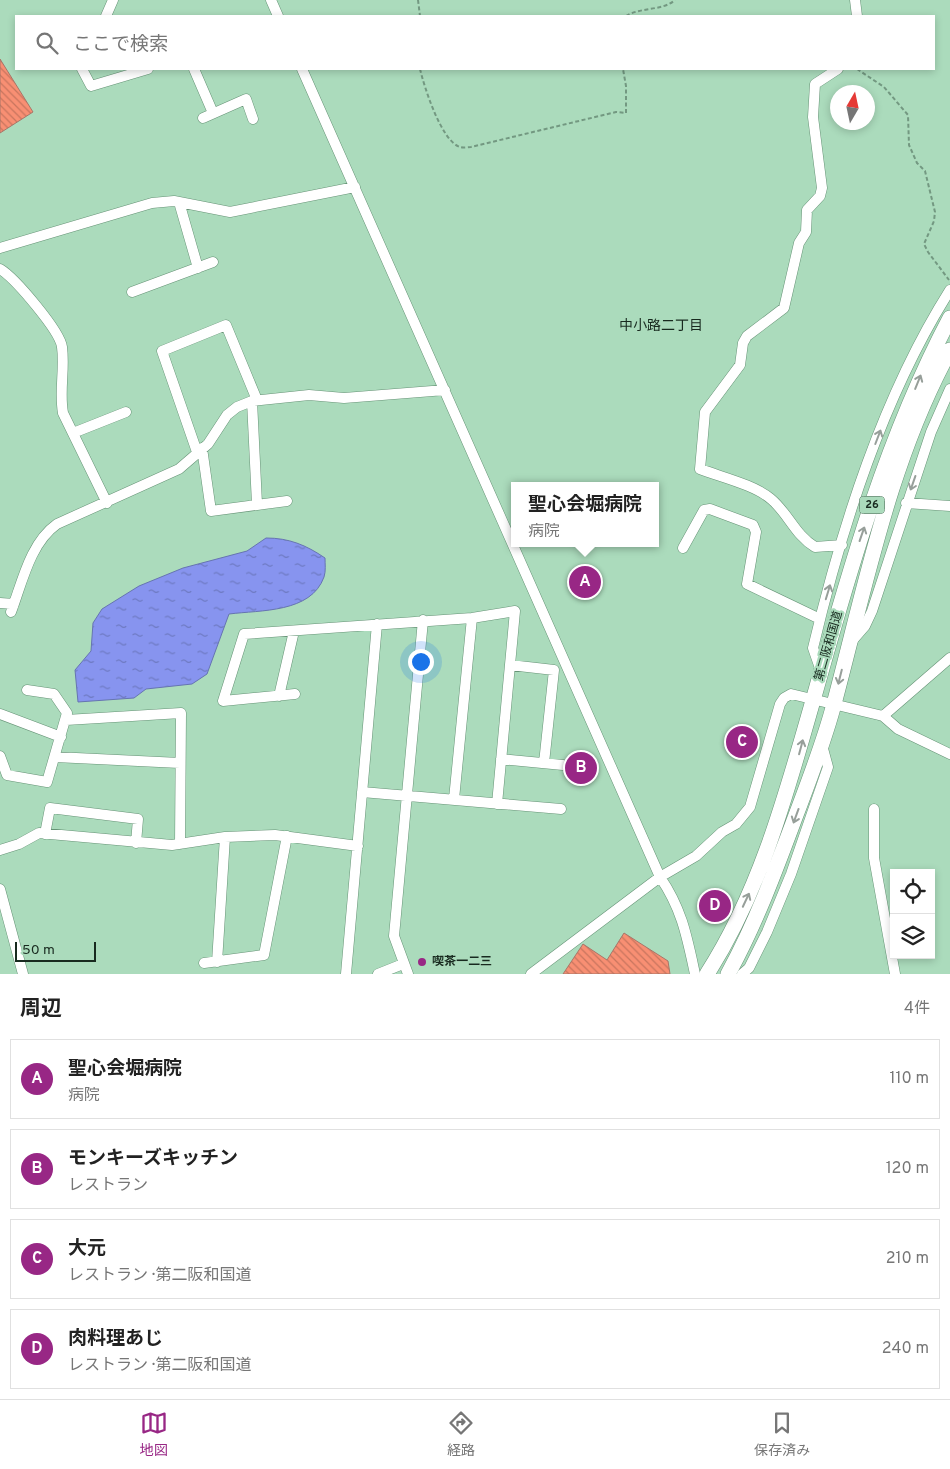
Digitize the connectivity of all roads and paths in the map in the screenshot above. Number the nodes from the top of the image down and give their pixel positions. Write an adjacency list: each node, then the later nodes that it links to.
1 (113, 0): 6 (street)
2 (271, 0): 7 (street)
3 (418, 0): 8 (path)
4 (675, 0): 9 (path)
5 (855, 0): 10 (street)
6 (106, 15)
7 (278, 15)
8 (420, 15)
9 (629, 15)
10 (856, 15)
11 (82, 70): 12 (street)
12 (145, 70)
13 (194, 70): 19 (street)
14 (302, 70): 20 (street)
15 (420, 70): 16 (path)
16 (623, 70)
17 (836, 70): 43 (street)
18 (859, 70): 26 (path)
19 (253, 119)
20 (355, 187): 21 (street); 32 (street)
21 (179, 202): 22 (street); 24 (street)
22 (0, 248)
23 (213, 262): 24 (street)
24 (198, 268): 28 (street)
25 (0, 270): 35 (street)
26 (950, 280)
27 (950, 290): 43 (street, one-way to 27)
28 (132, 292)
29 (950, 318): 55 (highway, 第二阪和国道 / 26, one-way to 29)
30 (950, 350): 52 (highway, 第二阪和国道 / 26)
31 (950, 389): 39 (street, one-way to 39)
32 (445, 390): 33 (street); 42 (street)
33 (254, 401): 36 (street); 36 (street); 40 (street)
34 (126, 412): 35 (street)
35 (72, 433): 38 (street)
36 (200, 450): 38 (street); 40 (street)
37 (287, 501): 40 (street)
38 (107, 503): 46 (street)
39 (906, 503): 41 (street); 52 (street)
40 (257, 504)
41 (950, 506)
42 (511, 539)
43 (842, 545): 48 (street, one-way to 43)
44 (514, 547): 86 (street)
45 (683, 548): 48 (street)
46 (0, 603)
47 (472, 618): 49 (street); 54 (street); 75 (street)
48 (820, 619): 55 (street)
49 (423, 620): 50 (street); 74 (street)
50 (377, 624): 51 (street); 73 (street)
51 (294, 631): 58 (street); 58 (street)
52 (849, 645): 60 (highway, 第二阪和国道 / 26, one-way to 60)
53 (950, 658): 62 (street)
54 (510, 665): 69 (street); 71 (street)
55 (821, 672): 59 (highway, 第二阪和国道 / 26)
56 (27, 690): 63 (street)
57 (295, 694): 58 (street)
58 (279, 696)
59 (814, 698): 60 (street); 86 (street); 97 (highway, 第二阪和国道 / 26, one-way to 59)
60 (834, 704): 62 (street); 65 (highway, 第二阪和国道 / 26)
61 (0, 714): 64 (street)
62 (883, 716): 66 (street)
63 (66, 720): 64 (street); 70 (street)
64 (61, 736): 68 (street)
65 (822, 744): 98 (highway, 第二阪和国道 / 26, one-way to 98); 99 (street)
66 (950, 754)
67 (0, 756): 68 (street)
68 (55, 757): 70 (street)
69 (501, 759): 71 (street); 76 (street)
70 (180, 763): 83 (street)
71 (544, 763): 72 (street)
72 (563, 766)
73 (362, 792): 74 (street); 84 (street)
74 (409, 795): 75 (street); 90 (street)
75 (454, 799): 76 (street)
76 (497, 804): 77 (street)
77 (561, 809)
78 (874, 809): 100 (street)
79 (45, 834): 82 (street); 82 (street); 85 (street)
80 (287, 836): 81 (street); 84 (street); 88 (street)
81 (224, 837): 83 (street); 88 (street)
82 (136, 843): 83 (street)
83 (180, 844)
84 (358, 846): 92 (street)
85 (0, 850)
86 (660, 877): 95 (street); 96 (street)
87 (0, 889): 91 (street)
88 (218, 962): 89 (street)
89 (204, 963)
90 (403, 964): 93 (street); 94 (street)
91 (23, 974)
92 (346, 974)
93 (378, 974)
94 (408, 974)
95 (531, 974)
96 (695, 974)
97 (707, 974)
98 (728, 974)
99 (742, 974)
100 (895, 974)

